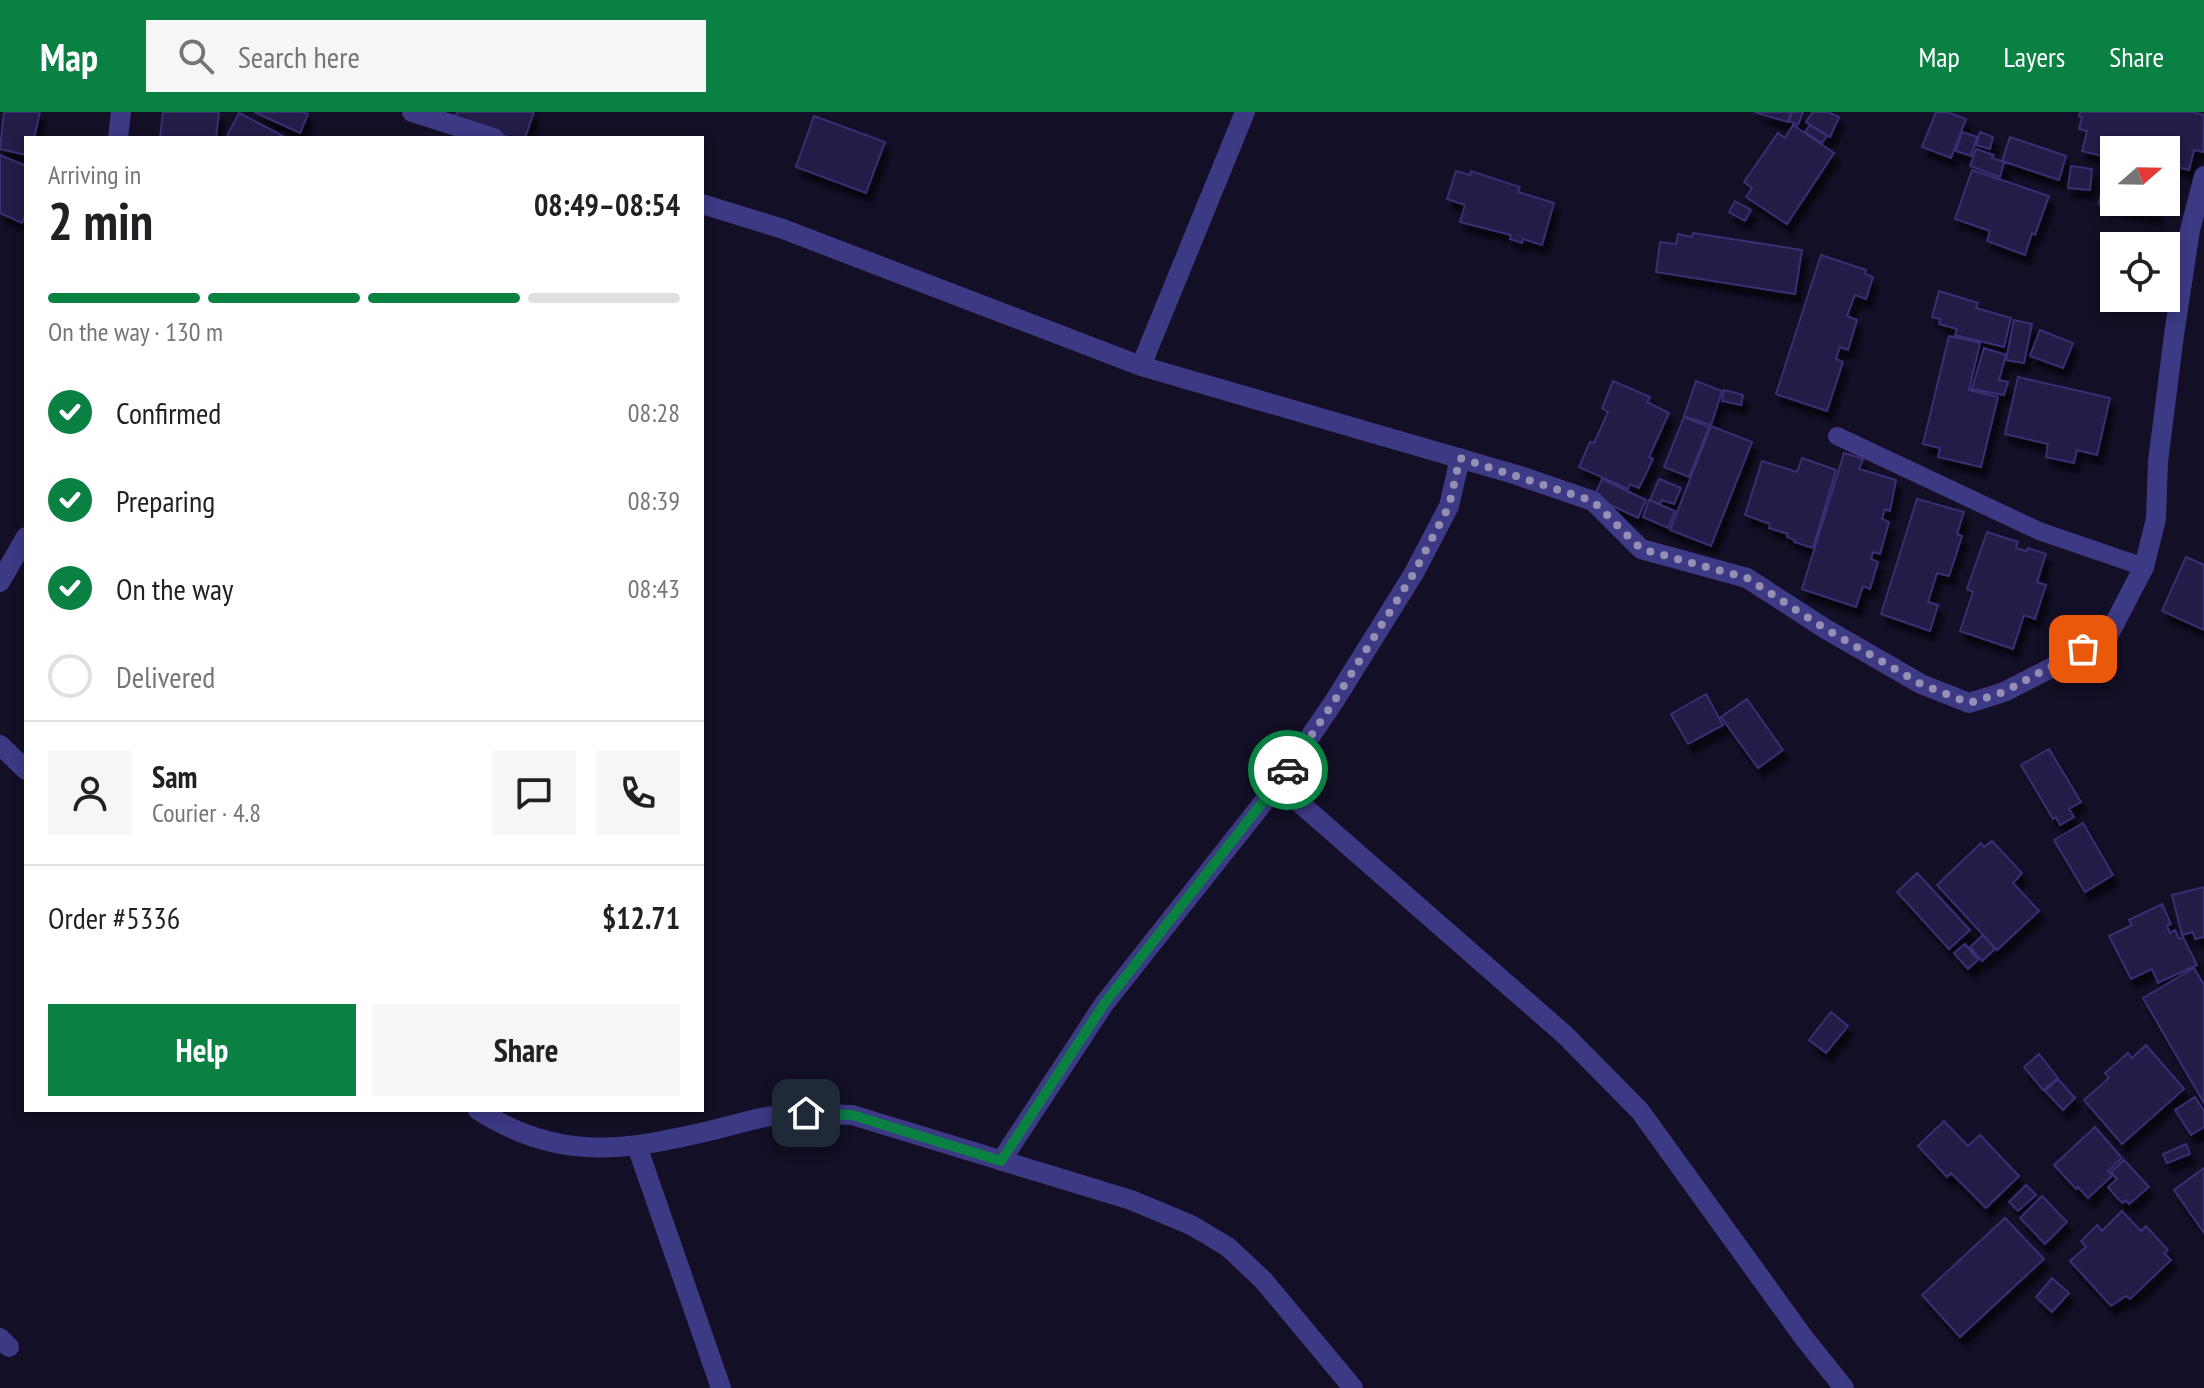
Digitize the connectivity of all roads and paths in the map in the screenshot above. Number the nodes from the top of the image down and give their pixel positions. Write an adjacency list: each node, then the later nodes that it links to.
1 (121, 112): 4 (street)
2 (412, 112): 5 (street)
3 (1245, 112): 8 (street)
4 (118, 136)
5 (488, 136)
6 (2204, 176): 12 (street)
7 (704, 205): 8 (street)
8 (1141, 366): 10 (street)
9 (1837, 436): 12 (lane)
10 (1460, 458): 12 (street); 16 (street)
11 (24, 540): 13 (street)
12 (2144, 567)
13 (0, 582)
14 (0, 745): 15 (street)
15 (24, 768)
16 (1278, 784): 19 (street); 22 (street)
17 (481, 1112): 18 (street)
18 (637, 1146): 19 (street); 20 (street)
19 (1001, 1161): 21 (street)
20 (721, 1388)
21 (1353, 1388)
22 (1844, 1388)

